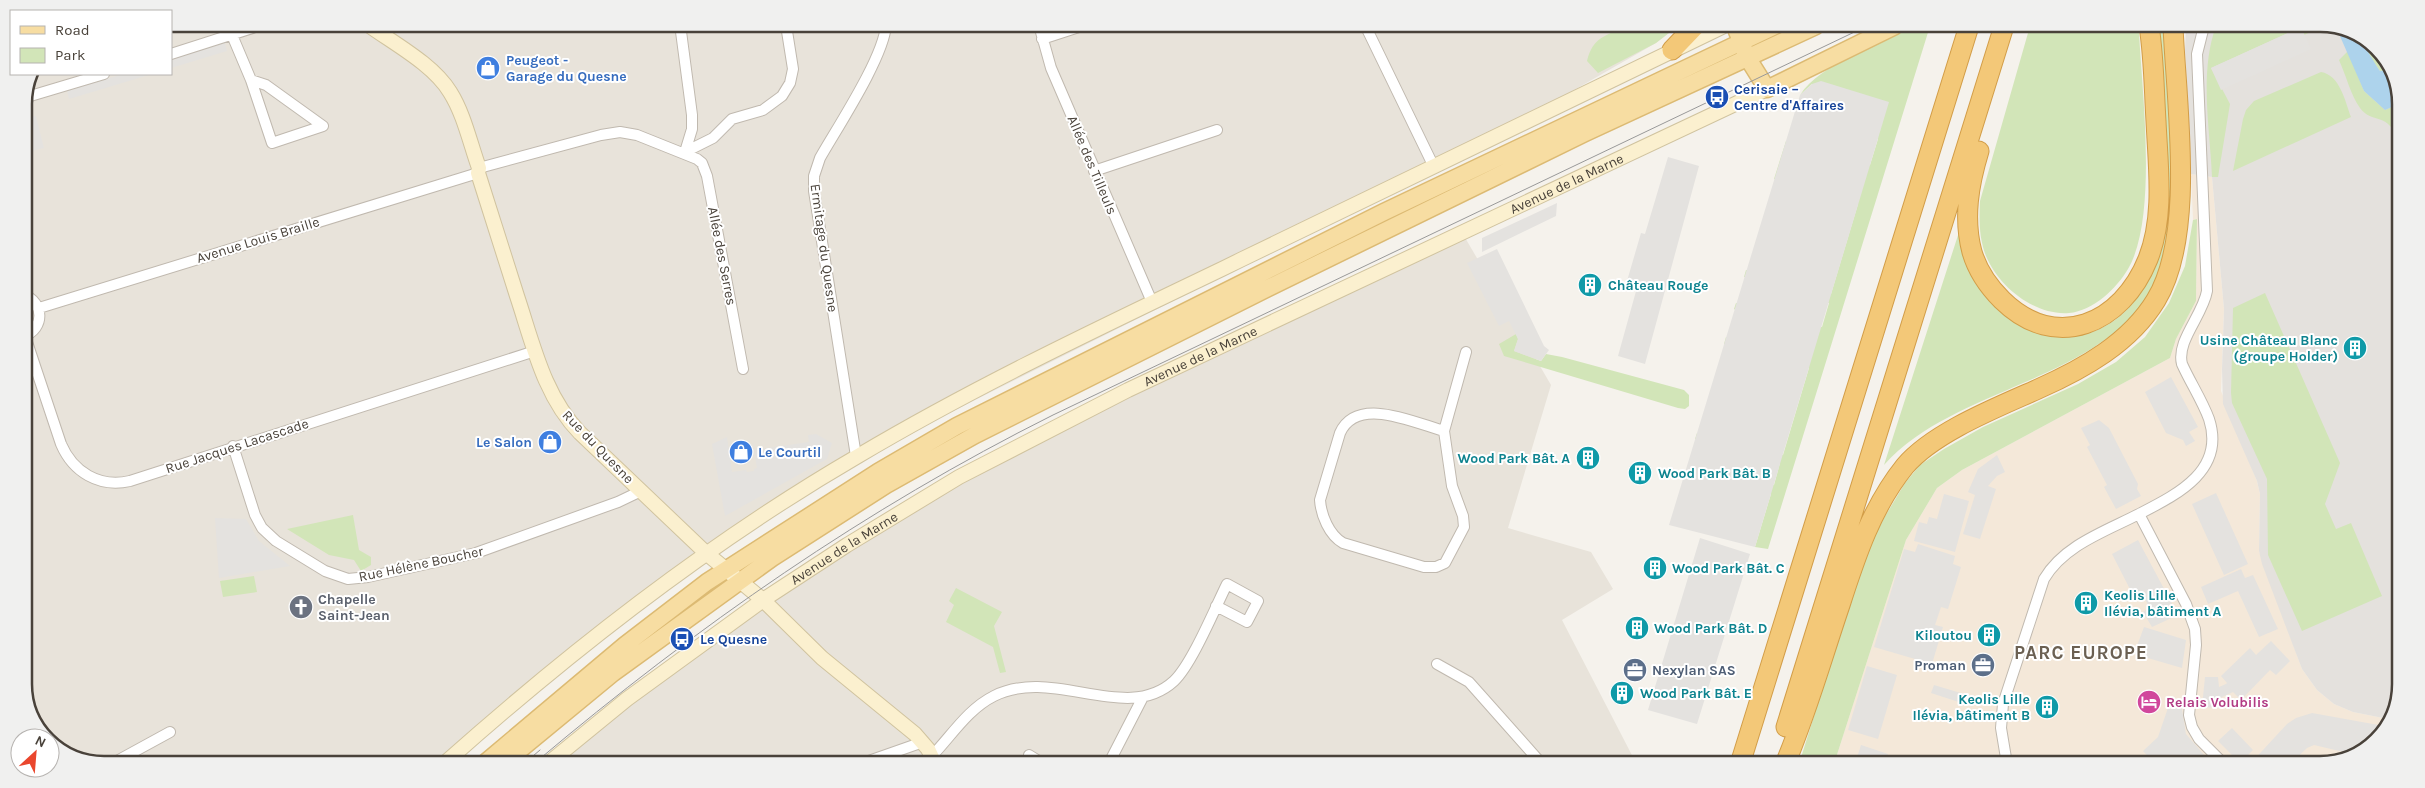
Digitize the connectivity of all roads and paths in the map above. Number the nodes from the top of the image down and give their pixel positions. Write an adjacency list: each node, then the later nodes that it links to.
1 (241, 32): 21 (street)
2 (377, 32): 33 (street, Rue du Quesne)
3 (681, 32): 31 (street)
4 (787, 32): 31 (street)
5 (884, 32): 45 (street, Ermitage du Quesne)
6 (1040, 32): 22 (street, Allée des Tilleuls)
7 (1064, 32): 22 (street)
8 (1368, 32): 32 (street)
9 (1689, 32): 23 (highway)
10 (1711, 32): 23 (street)
11 (1737, 32): 24 (main road)
12 (1768, 32): 24 (main road)
13 (1798, 32): 24 (main road)
14 (1883, 32): 28 (main road, Avenue de la Marne)
15 (1967, 32): 67 (highway)
16 (2002, 32): 68 (highway)
17 (2003, 32): 18 (highway)
18 (2149, 32)
19 (2173, 32): 69 (highway)
20 (2202, 32): 47 (street)
21 (232, 35): 25 (street); 27 (street)
22 (1042, 39): 34 (street, Allée des Tilleuls)
23 (1672, 50): 32 (street)
24 (1744, 50): 28 (main road); 49 (main road); 50 (main road)
25 (172, 54)
26 (101, 75): 29 (street)
27 (251, 80): 27 (street)
28 (1766, 89): 51 (street, Avenue de la Marne)
29 (33, 95)
30 (1217, 130): 34 (street)
31 (685, 152): 33 (street, Allée des Serres); 42 (street, Allée des Serres)
32 (1433, 165): 36 (street)
33 (479, 170): 37 (street, Avenue Louis Braille); 39 (street, Rue du Quesne)
34 (1094, 171): 36 (street, Allée des Tilleuls)
35 (32, 299): 37 (street)
36 (1152, 302): 45 (street)
37 (38, 308): 38 (street)
38 (32, 331)
39 (535, 351): 44 (street, Rue Jacques Lacascade); 46 (street, Rue du Quesne)
40 (1466, 352): 43 (street)
41 (32, 360): 44 (street, Rue Jacques Lacascade)
42 (743, 369)
43 (1444, 431): 43 (street)
44 (233, 446): 46 (street, Rue Hélène Boucher)
45 (856, 456): 48 (street)
46 (641, 491): 48 (street, Rue du Quesne)
47 (2139, 514): 70 (street); 71 (street)
48 (706, 553): 49 (street, Rue du Quesne); 58 (street)
49 (726, 569): 50 (street, Rue du Quesne); 59 (main road)
50 (740, 581): 51 (street, Rue du Quesne); 60 (main road)
51 (763, 600): 56 (street, Rue du Quesne); 61 (street, Avenue de la Marne)
52 (1216, 606): 54 (street)
53 (1437, 664): 66 (street)
54 (1144, 697): 64 (street); 65 (street)
55 (170, 732): 57 (street)
56 (923, 742): 62 (street); 63 (street, Rue du Quesne)
57 (128, 756)
58 (453, 756)
59 (493, 756)
60 (512, 756)
61 (557, 756)
62 (883, 756)
63 (931, 756)
64 (936, 756)
65 (1113, 756)
66 (1534, 756)
67 (1742, 756)
68 (1777, 756)
69 (1788, 756)
70 (2006, 756)
71 (2216, 756)

